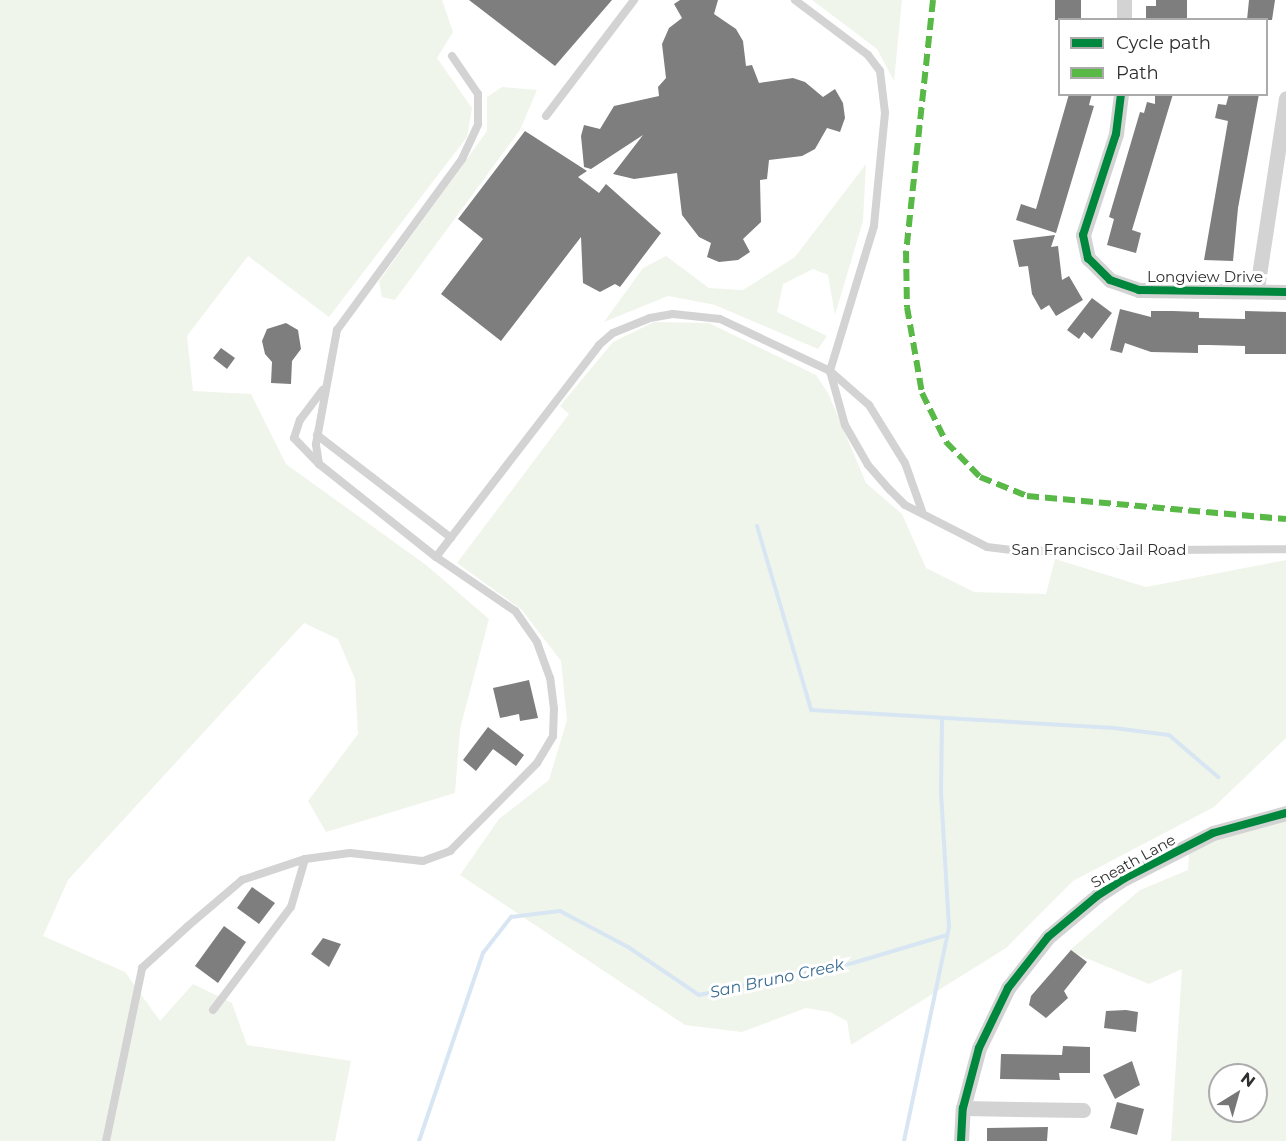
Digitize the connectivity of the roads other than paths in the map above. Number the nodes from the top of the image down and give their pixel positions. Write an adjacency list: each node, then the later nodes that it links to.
1 (634, 0): 8 (lane)
2 (795, 0): 11 (lane)
3 (1124, 0): 4 (street)
4 (1124, 18)
5 (452, 56): 12 (lane)
6 (1121, 96): 9 (street, Longview Drive)
7 (1286, 98): 9 (street)
8 (546, 116)
9 (1257, 288): 10 (street, Longview Drive)
10 (1286, 292)
11 (830, 371): 15 (lane); 15 (lane, San Francisco Jail Road); 16 (lane)
12 (324, 388): 13 (lane); 14 (lane)
13 (317, 435): 14 (lane); 16 (lane)
14 (319, 464): 18 (lane)
15 (922, 512): 17 (lane, San Francisco Jail Road)
16 (451, 538): 18 (lane)
17 (1286, 549)
18 (436, 557): 20 (lane)
19 (1286, 813): 22 (street, Sneath Lane)
20 (305, 859): 21 (lane); 24 (lane)
21 (213, 1010)
22 (963, 1108): 23 (street); 25 (street, Sneath Lane)
23 (1083, 1110)
24 (106, 1141)
25 (961, 1141)

